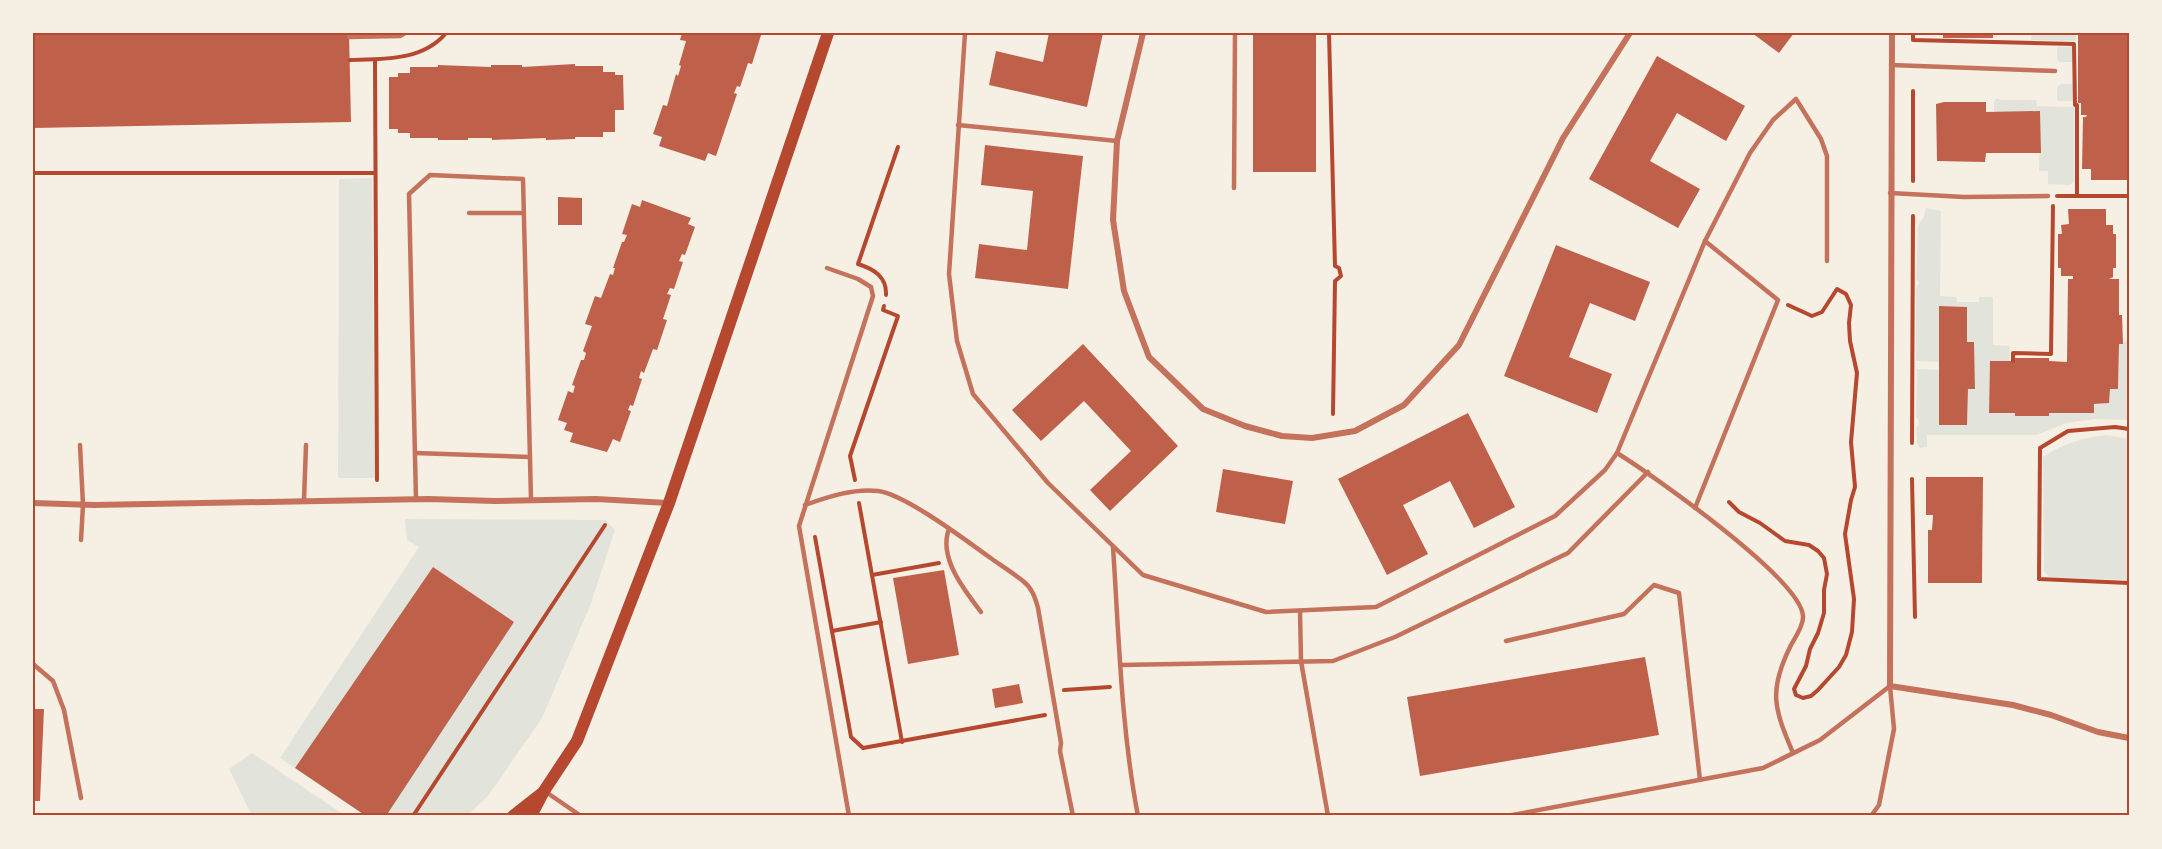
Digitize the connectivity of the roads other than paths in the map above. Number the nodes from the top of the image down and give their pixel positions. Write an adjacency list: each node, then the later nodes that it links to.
1 (405, 33): 8 (lane)
2 (828, 33): 31 (main road)
3 (965, 33): 11 (lane)
4 (1143, 33): 12 (street)
5 (1235, 33): 13 (lane)
6 (1630, 33): 12 (street)
7 (1892, 33): 9 (street)
8 (349, 37)
9 (1891, 65): 10 (lane); 14 (street)
10 (2055, 71)
11 (957, 125): 12 (lane); 37 (lane)
12 (1117, 141)
13 (1234, 188)
14 (1890, 193): 15 (lane); 44 (street)
15 (2048, 195)
16 (469, 213): 17 (lane)
17 (524, 213): 23 (lane); 25 (lane)
18 (1705, 241): 19 (lane); 24 (lane); 34 (lane)
19 (1827, 261)
20 (826, 268): 33 (lane)
21 (80, 445): 32 (lane)
22 (306, 445): 28 (lane)
23 (415, 453): 25 (lane); 29 (lane)
24 (1617, 453): 26 (lane); 38 (lane)
25 (530, 457): 27 (lane)
26 (1648, 472): 34 (lane); 41 (lane)
27 (531, 499): 29 (street); 31 (street)
28 (304, 500): 29 (street); 32 (street)
29 (416, 500)
30 (33, 503): 32 (street)
31 (669, 503): 48 (main road)
32 (83, 505): 36 (lane)
33 (805, 505): 35 (lane); 53 (lane)
34 (1695, 508): 46 (lane)
35 (949, 529): 39 (lane); 54 (lane)
36 (81, 540)
37 (1113, 546): 38 (lane); 43 (lane)
38 (1300, 611): 41 (lane)
39 (981, 612)
40 (1506, 641): 47 (lane)
41 (1301, 662): 43 (lane); 56 (lane)
42 (33, 664): 49 (lane)
43 (1121, 665): 55 (lane)
44 (1890, 686): 45 (street); 46 (lane); 58 (lane)
45 (2129, 738)
46 (1793, 753): 47 (lane)
47 (1700, 780): 57 (lane)
48 (544, 791): 50 (main road); 51 (main road); 52 (lane)
49 (81, 798)
50 (513, 816)
51 (531, 816)
52 (581, 816)
53 (849, 816)
54 (1073, 816)
55 (1138, 816)
56 (1328, 816)
57 (1507, 816)
58 (1871, 816)

